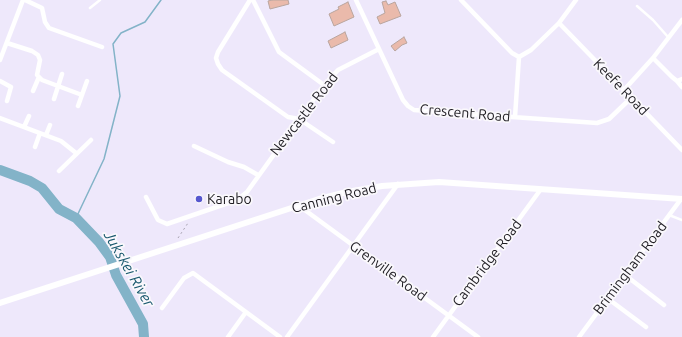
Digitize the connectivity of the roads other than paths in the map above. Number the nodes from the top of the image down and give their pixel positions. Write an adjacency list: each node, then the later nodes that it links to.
1 (24, 0): 12 (street); 13 (street)
2 (100, 0): 8 (lane)
3 (252, 0): 23 (street); 36 (street)
4 (356, 0): 14 (street, Crescent Road)
5 (461, 0): 15 (street)
6 (576, 0): 10 (street)
7 (637, 6): 11 (lane)
8 (90, 8)
9 (682, 20): 11 (street)
10 (560, 23): 15 (street); 26 (street, Keefe Road)
11 (668, 37): 16 (street)
12 (7, 43): 17 (street); 19 (street)
13 (102, 47)
14 (378, 49): 23 (street, Newcastle Road); 34 (street, Crescent Road)
15 (519, 57): 34 (street)
16 (653, 58): 20 (street); 26 (street)
17 (0, 60)
18 (62, 74): 24 (street)
19 (39, 78): 24 (street); 27 (street)
20 (680, 80): 25 (street)
21 (0, 81): 31 (street)
22 (87, 81): 28 (street)
23 (324, 85): 36 (street, Newcastle Road)
24 (58, 86): 28 (street); 30 (street)
25 (682, 87)
26 (624, 90): 29 (street, Keefe Road)
27 (33, 91)
28 (82, 95): 32 (street)
29 (631, 98): 34 (street, Crescent Road); 44 (street, Keefe Road)
30 (54, 100)
31 (7, 101)
32 (78, 106)
33 (29, 116): 38 (street)
34 (515, 117)
35 (0, 118): 38 (street)
36 (299, 119): 41 (street); 47 (street, Newcastle Road)
37 (50, 125): 39 (street)
38 (24, 127): 39 (street)
39 (43, 134): 43 (street); 45 (street)
40 (91, 140): 45 (street)
41 (333, 142)
42 (194, 146): 47 (street)
43 (35, 147)
44 (682, 150)
45 (76, 154): 46 (street)
46 (59, 171)
47 (258, 175): 50 (street, Newcastle Road)
48 (398, 184): 49 (main road, Canning Road); 52 (main road, Canning Road); 55 (street)
49 (541, 189): 51 (main road, Canning Road); 62 (street, Cambridge Road)
50 (146, 197)
51 (681, 199): 53 (street, Brimingham Road)
52 (298, 206): 55 (street, Grenville Road); 58 (main road, Canning Road)
53 (670, 215): 54 (lane); 56 (street, Brimingham Road)
54 (682, 220)
55 (354, 247): 62 (street, Grenville Road); 66 (street)
56 (625, 275): 57 (street, Brimingham Road); 59 (street)
57 (607, 298): 63 (street); 69 (street, Brimingham Road)
58 (0, 303)
59 (664, 305)
60 (162, 308): 61 (street)
61 (246, 312): 64 (street); 65 (street)
62 (448, 316): 67 (street, Cambridge Road); 68 (street, Grenville Road)
63 (646, 327)
64 (228, 337)
65 (280, 337)
66 (287, 337)
67 (433, 337)
68 (478, 337)
69 (579, 337)

